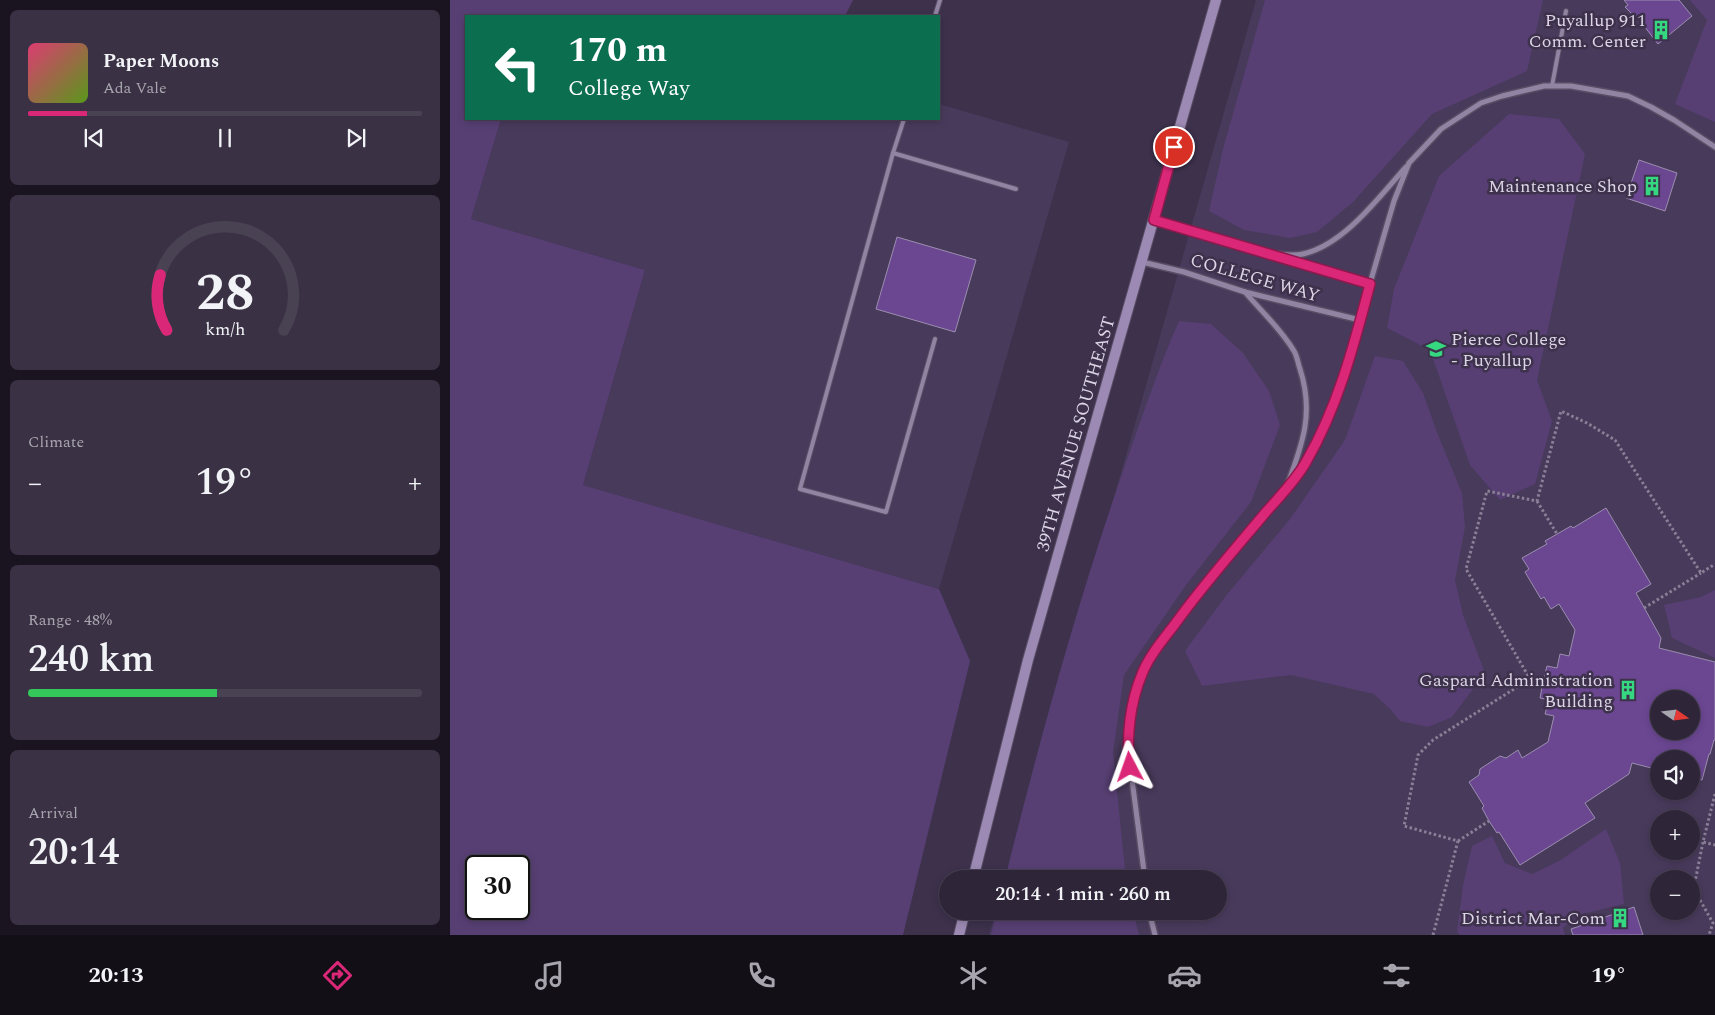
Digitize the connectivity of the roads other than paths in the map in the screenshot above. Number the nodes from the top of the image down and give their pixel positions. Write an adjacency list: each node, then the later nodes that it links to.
1 (940, 0): 4 (lane)
2 (1216, 0): 11 (main road, 39TH AVENUE SOUTHEAST)
3 (1566, 11): 5 (lane)
4 (935, 15)
5 (1552, 86): 7 (street); 9 (street)
6 (904, 120): 8 (lane)
7 (1715, 147)
8 (893, 153): 10 (lane); 17 (lane)
9 (1409, 163): 12 (street); 14 (street)
10 (1016, 189)
11 (1154, 220): 12 (street, COLLEGE WAY); 13 (main road, 39TH AVENUE SOUTHEAST)
12 (1267, 254): 14 (street, COLLEGE WAY)
13 (1141, 262): 15 (street, COLLEGE WAY); 19 (main road, 39TH AVENUE SOUTHEAST)
14 (1370, 284): 16 (street)
15 (1245, 292): 16 (street, COLLEGE WAY); 18 (street)
16 (1360, 320): 18 (street)
17 (935, 340)
18 (1286, 489): 20 (street)
19 (975, 870)
20 (1144, 870)
21 (963, 920): 23 (main road)
22 (1151, 920): 24 (street)
23 (959, 935)
24 (1155, 935)

